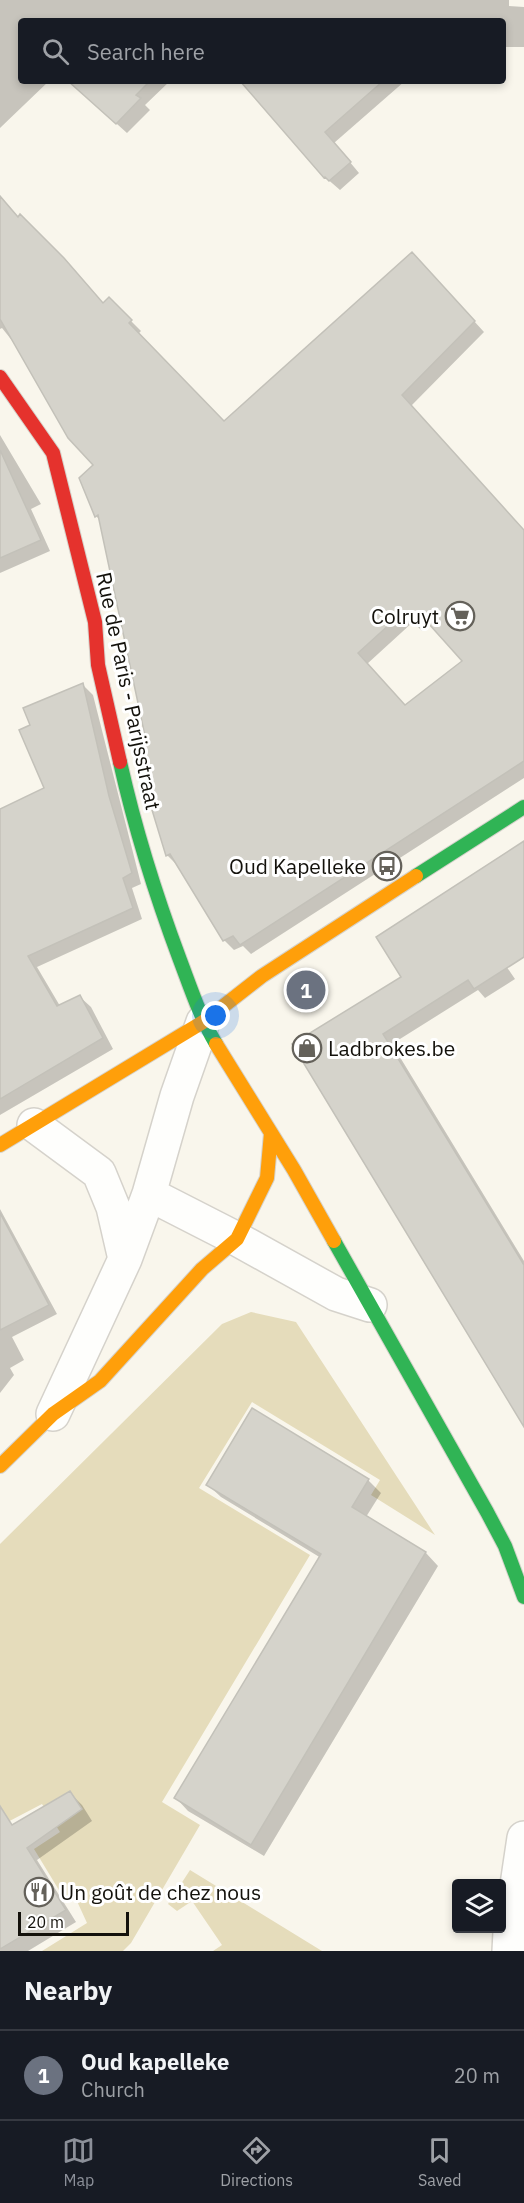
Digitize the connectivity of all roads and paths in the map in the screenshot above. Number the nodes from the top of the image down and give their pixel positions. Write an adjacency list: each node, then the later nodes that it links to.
1 (0, 377): 3 (street, Rue de Paris - Parijsstraat)
2 (524, 807): 3 (street)
3 (203, 1022): 4 (street); 5 (street, Rue de Paris - Parijsstraat); 7 (street)
4 (34, 1125): 6 (street); 9 (street)
5 (271, 1133): 8 (street); 10 (street, Rue de Paris - Parijsstraat)
6 (0, 1145)
7 (149, 1194): 8 (street); 9 (street)
8 (237, 1239): 10 (street); 11 (street)
9 (125, 1260): 11 (street)
10 (370, 1305): 13 (street, Rue de Paris - Parijsstraat)
11 (53, 1414): 12 (street)
12 (0, 1466)
13 (515, 1543): 14 (street, Rue de Paris - Parijsstraat)
14 (524, 1597)
15 (524, 1838): 16 (street)
16 (509, 1951)

